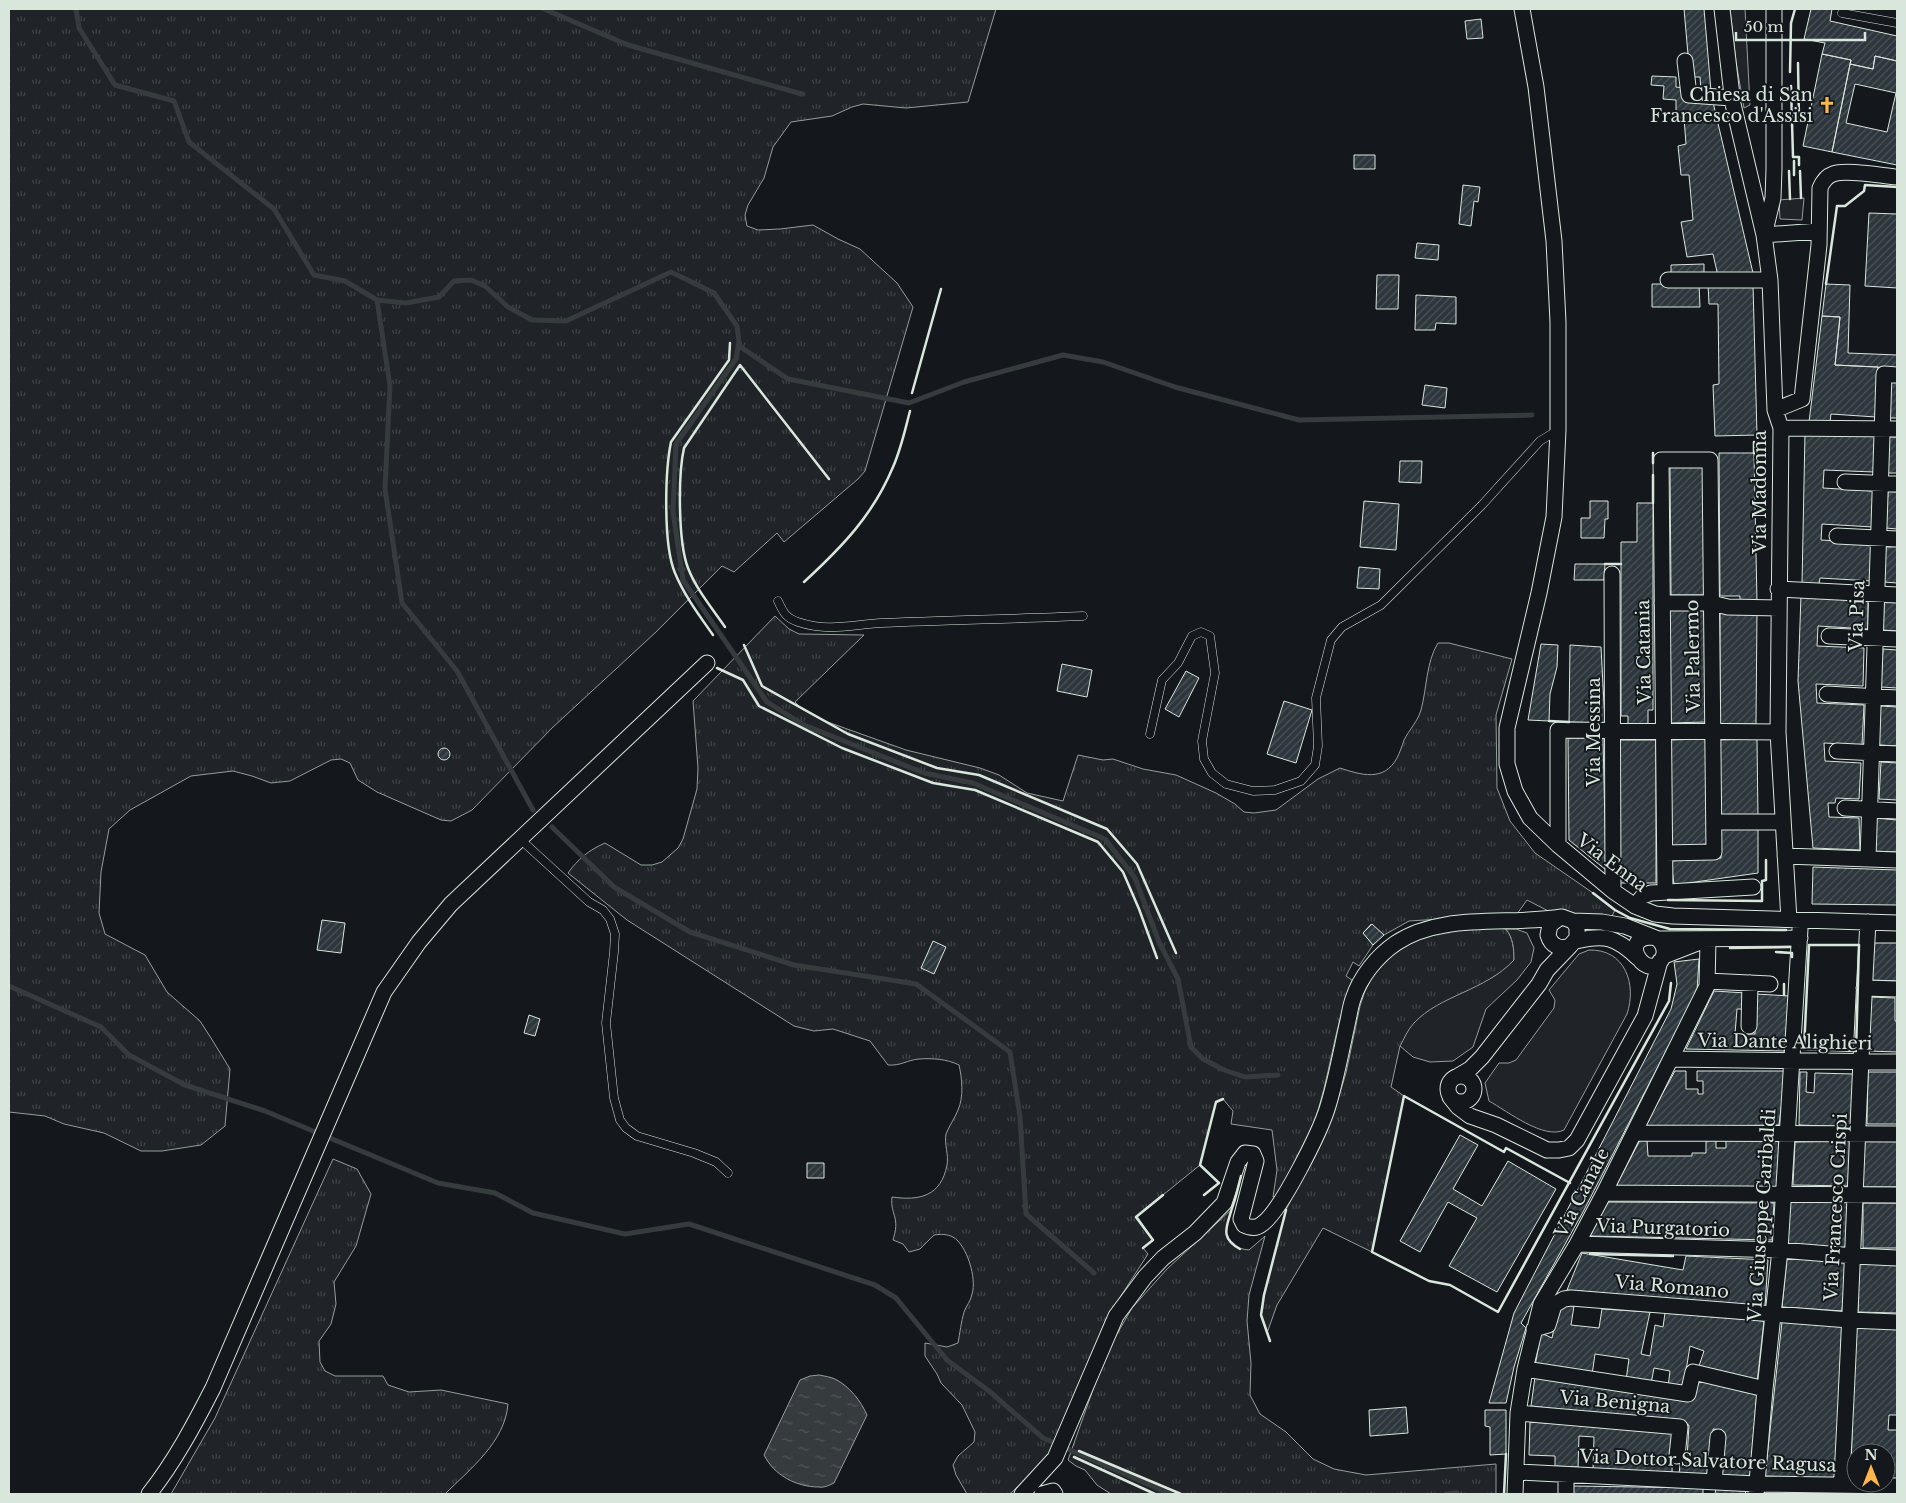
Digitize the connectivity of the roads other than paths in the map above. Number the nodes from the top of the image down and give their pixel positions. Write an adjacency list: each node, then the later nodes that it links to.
1 (1522, 9): 17 (street, Via Enna)
2 (1722, 9): 7 (street, Via Madonna)
3 (1774, 9): 10 (street)
4 (1843, 9): 5 (lane)
5 (1897, 23)
6 (1685, 61): 7 (street)
7 (1732, 98): 10 (street, Via Madonna)
8 (1897, 178): 9 (street)
9 (1819, 231): 10 (street); 14 (street)
10 (1764, 235): 12 (street, Via Madonna)
11 (1668, 280): 12 (street)
12 (1770, 280): 14 (street, Via Madonna)
13 (1890, 375): 16 (street, Via Pisa)
14 (1775, 410): 15 (street, Via Madonna)
15 (1781, 428): 16 (street); 26 (street, Via Madonna)
16 (1890, 429): 20 (street, Via Pisa)
17 (1558, 430): 45 (lane); 55 (street, Via Enna)
18 (1710, 460): 30 (street, Via Catania); 31 (street, Via Palermo)
19 (1844, 482): 20 (street)
20 (1880, 484): 21 (street); 23 (street, Via Pisa)
21 (1897, 484)
22 (1837, 536): 23 (street)
23 (1878, 538): 24 (street); 27 (street, Via Pisa)
24 (1897, 539)
25 (1612, 574): 41 (street, Via Messina)
26 (1778, 589): 27 (street); 32 (street, Via Madonna)
27 (1876, 594): 28 (street); 35 (street, Via Pisa)
28 (1897, 595)
29 (778, 601): 33 (lane)
30 (1662, 603): 31 (street); 42 (street, Via Catania)
31 (1711, 603): 32 (street); 43 (street, Via Palermo)
32 (1778, 608): 44 (street, Via Madonna)
33 (1083, 616)
34 (1829, 636): 35 (street)
35 (1875, 638): 36 (street); 39 (street, Via Pisa)
36 (1897, 639)
37 (707, 663): 54 (street)
38 (1827, 694): 39 (street)
39 (1873, 697): 40 (street); 47 (street, Via Pisa)
40 (1897, 698)
41 (1612, 731): 42 (street); 55 (street); 61 (street, Via Messina)
42 (1664, 731): 43 (street); 56 (street, Via Catania)
43 (1713, 732): 44 (street); 52 (street, Via Palermo)
44 (1778, 732): 53 (street, Via Madonna)
45 (1150, 734)
46 (1837, 751): 47 (street)
47 (1872, 753): 48 (street); 50 (street, Via Pisa)
48 (1897, 754)
49 (1845, 808): 50 (street)
50 (1869, 810): 51 (street); 58 (street, Via Pisa)
51 (1897, 811)
52 (1714, 822): 53 (street); 56 (street, Via Palermo)
53 (1783, 822): 57 (street, Via Madonna)
54 (520, 839): 97 (lane); 121 (street)
55 (1558, 845): 61 (street, Via Enna)
56 (1665, 853): 62 (street, Via Catania)
57 (1785, 856): 58 (street); 65 (street, Via Madonna)
58 (1868, 859): 59 (street)
59 (1897, 860)
60 (1753, 887): 62 (street)
61 (1613, 891): 63 (street, Via Enna)
62 (1665, 892): 63 (street)
63 (1635, 906): 65 (street, Via Enna)
64 (1566, 920): 66 (street); 69 (street); 70 (street); 73 (street)
65 (1795, 920): 67 (street, Via Enna); 71 (street, Via Madonna)
66 (1516, 921): 69 (street); 122 (street)
67 (1868, 922): 68 (street, Via Enna); 80 (street, Via Francesco Crispi)
68 (1897, 923)
69 (1549, 938): 73 (street); 76 (street)
70 (1655, 938): 72 (street); 74 (street); 75 (street)
71 (1800, 938): 72 (street); 86 (street, Via Giuseppe Garibaldi)
72 (1708, 939): 74 (street); 77 (street, Via Canale)
73 (1573, 944): 75 (street); 76 (street)
74 (1662, 959): 75 (street); 82 (street)
75 (1640, 961): 82 (street)
76 (1547, 970): 84 (street)
77 (1707, 981): 78 (street); 85 (street, Via Canale)
78 (1750, 983): 79 (street); 83 (street)
79 (1770, 984)
80 (1864, 988): 81 (street); 87 (street, Via Francesco Crispi)
81 (1897, 989)
82 (1649, 1002): 92 (street)
83 (1749, 1026)
84 (1482, 1057): 89 (street); 90 (street)
85 (1671, 1059): 86 (street, Via Dante Alighieri); 94 (street, Via Canale)
86 (1793, 1060): 87 (street, Via Dante Alighieri); 93 (street, Via Giuseppe Garibaldi)
87 (1861, 1061): 88 (street, Via Dante Alighieri); 95 (street, Via Francesco Crispi)
88 (1897, 1062)
89 (1458, 1076): 90 (street); 91 (street)
90 (1473, 1090): 91 (street); 92 (street)
91 (1450, 1097): 92 (street)
92 (1496, 1125)
93 (1788, 1132): 94 (street); 95 (street); 99 (street, Via Giuseppe Garibaldi)
94 (1634, 1133): 98 (street, Via Canale)
95 (1858, 1133): 96 (street); 100 (street, Via Francesco Crispi)
96 (1897, 1134)
97 (728, 1174)
98 (1604, 1193): 99 (street); 102 (street, Via Canale)
99 (1784, 1195): 100 (street); 103 (street, Via Giuseppe Garibaldi)
100 (1856, 1195): 101 (street); 104 (street, Via Francesco Crispi)
101 (1897, 1195)
102 (1577, 1244): 103 (street, Via Purgatorio); 109 (street, Via Canale)
103 (1780, 1250): 104 (street, Via Purgatorio); 106 (street, Via Giuseppe Garibaldi)
104 (1854, 1256): 105 (street, Via Purgatorio); 107 (street, Via Francesco Crispi)
105 (1897, 1258)
106 (1774, 1314): 107 (street, Via Romano); 109 (street, Via Romano); 111 (street, Via Giuseppe Garibaldi)
107 (1849, 1320): 108 (street, Via Romano); 120 (street, Via Francesco Crispi)
108 (1897, 1322)
109 (1534, 1329): 110 (street, Via Canale)
110 (1525, 1369): 111 (street); 112 (street, Via Canale)
111 (1765, 1389): 119 (street, Via Giuseppe Garibaldi)
112 (1518, 1413): 114 (street, Via Benigna); 115 (street, Via Canale)
113 (1718, 1437): 117 (street)
114 (1677, 1456)
115 (1517, 1472): 116 (street, Via Dottor Salvatore Ragusa); 125 (street, Via Canale)
116 (1566, 1476): 117 (street, Via Dottor Salvatore Ragusa); 126 (street)
117 (1711, 1486): 119 (street, Via Dottor Salvatore Ragusa)
118 (1897, 1486): 120 (street, Via Dottor Salvatore Ragusa)
119 (1756, 1489): 120 (street, Via Dottor Salvatore Ragusa)
120 (1842, 1489)
121 (149, 1494)
122 (1022, 1494)
123 (1042, 1494): 124 (street)
124 (1055, 1494)
125 (1515, 1494)
126 (1566, 1494)

